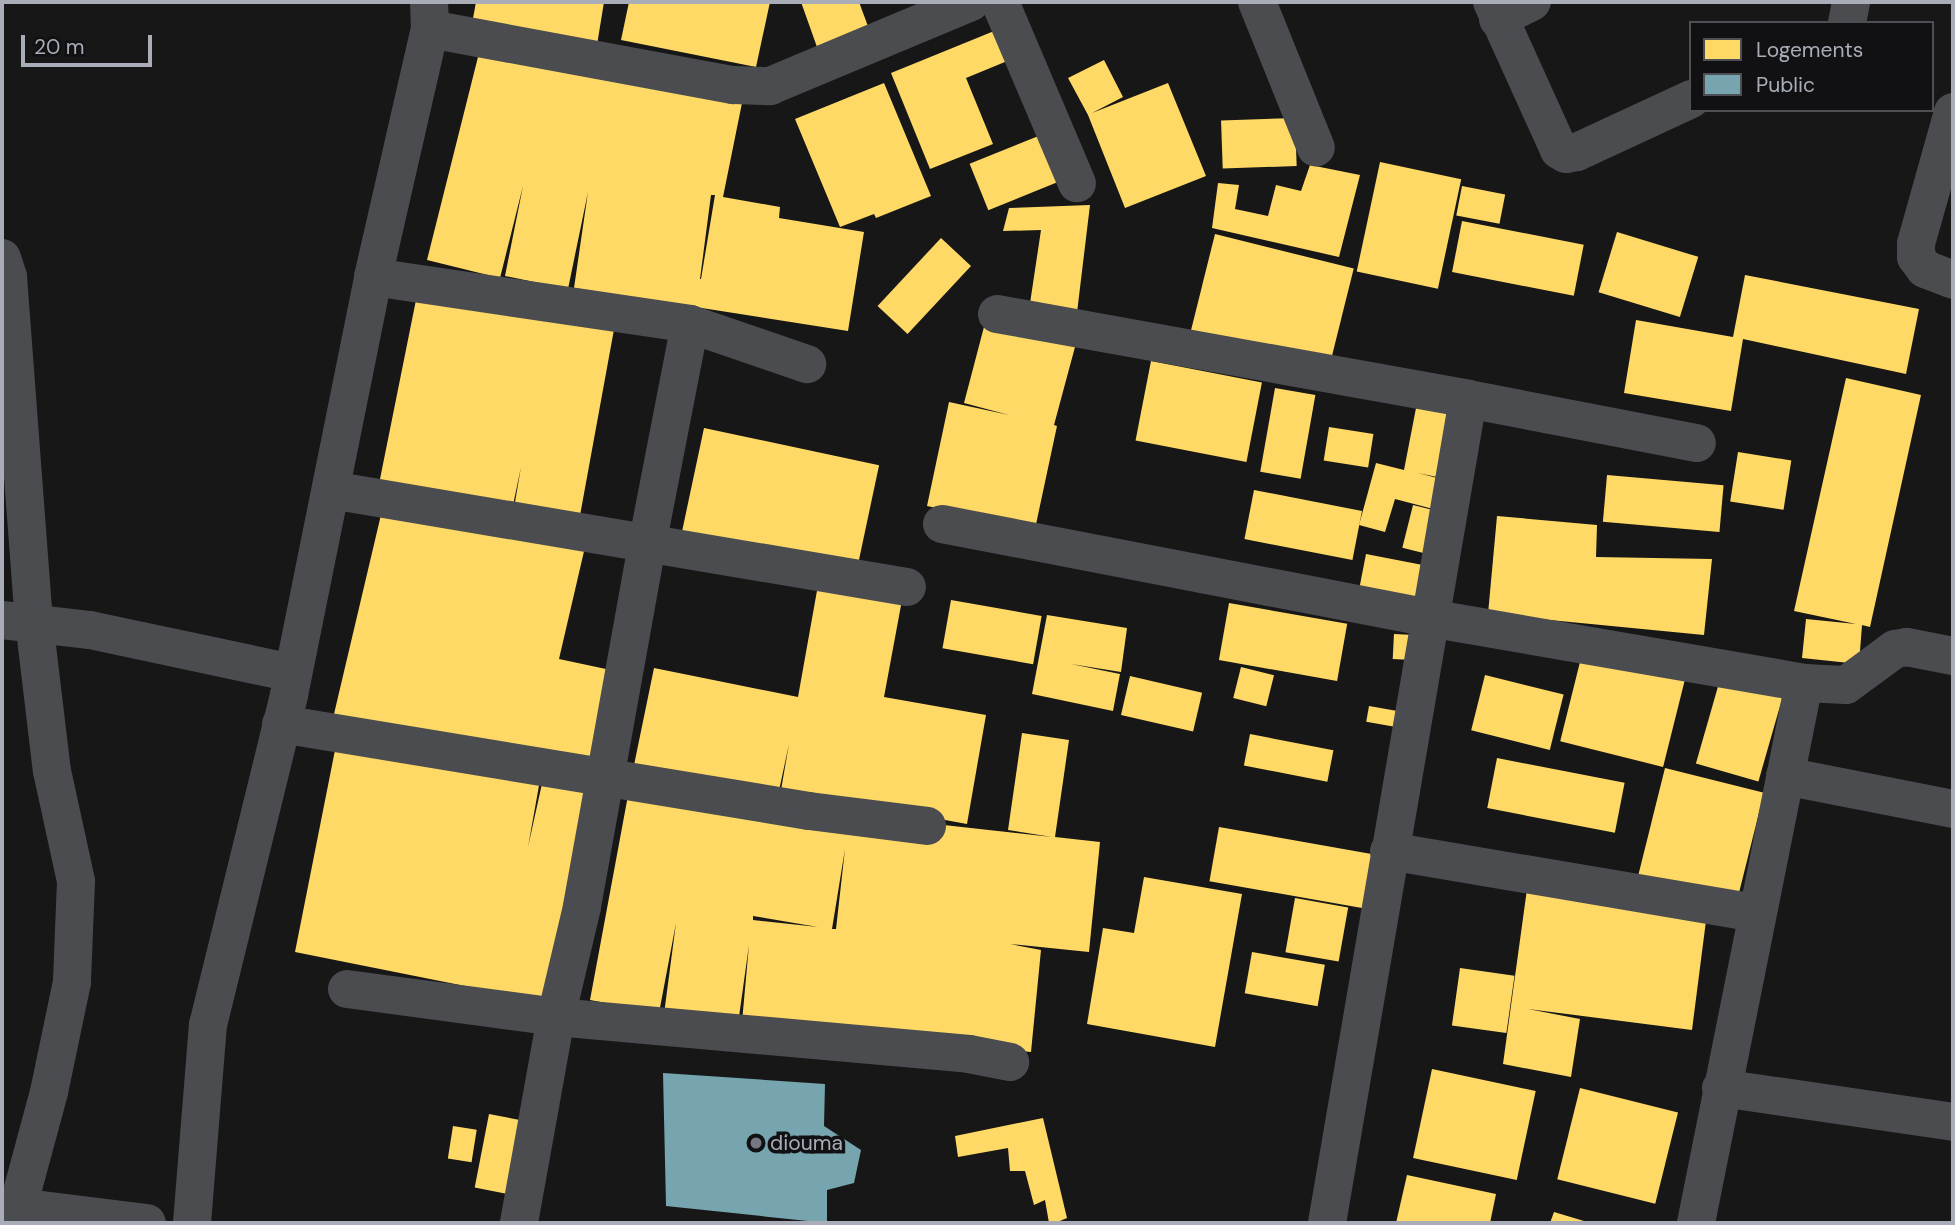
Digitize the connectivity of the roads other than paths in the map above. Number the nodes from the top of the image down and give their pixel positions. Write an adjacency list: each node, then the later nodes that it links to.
1 (971, 2): 7 (street)
2 (1000, 2): 12 (street)
3 (1257, 2): 11 (street)
4 (1532, 2): 6 (street)
5 (1851, 2): 8 (street)
6 (1495, 10): 9 (street)
7 (430, 15): 14 (street)
8 (1847, 21)
9 (1689, 100)
10 (1953, 112): 15 (street)
11 (1316, 148)
12 (1077, 183)
13 (2, 258): 26 (street)
14 (373, 276): 17 (street); 21 (street)
15 (1953, 280)
16 (998, 314): 19 (street)
17 (690, 324): 18 (street); 23 (street)
18 (807, 365)
19 (1468, 399): 20 (street); 25 (street)
20 (1697, 443)
21 (331, 491): 23 (street); 28 (street)
22 (942, 524): 25 (street)
23 (647, 545): 24 (street); 32 (street)
24 (907, 587)
25 (1429, 618): 29 (street); 35 (street)
26 (18, 621): 28 (street); 42 (street)
27 (1953, 656): 29 (street)
28 (292, 673): 30 (street)
29 (1804, 683): 31 (street)
30 (281, 724): 32 (street); 44 (street)
31 (1785, 776): 33 (street); 36 (street)
32 (606, 779): 34 (street); 38 (street)
33 (1953, 809)
34 (926, 826)
35 (1389, 851): 36 (street); 46 (street)
36 (1756, 913): 40 (street)
37 (347, 989): 38 (street)
38 (555, 1017): 39 (street); 45 (street)
39 (1010, 1062)
40 (1721, 1088): 41 (street); 47 (street)
41 (1953, 1122)
42 (10, 1206): 43 (street)
43 (147, 1223)
44 (192, 1223)
45 (519, 1223)
46 (1327, 1223)
47 (1696, 1223)

